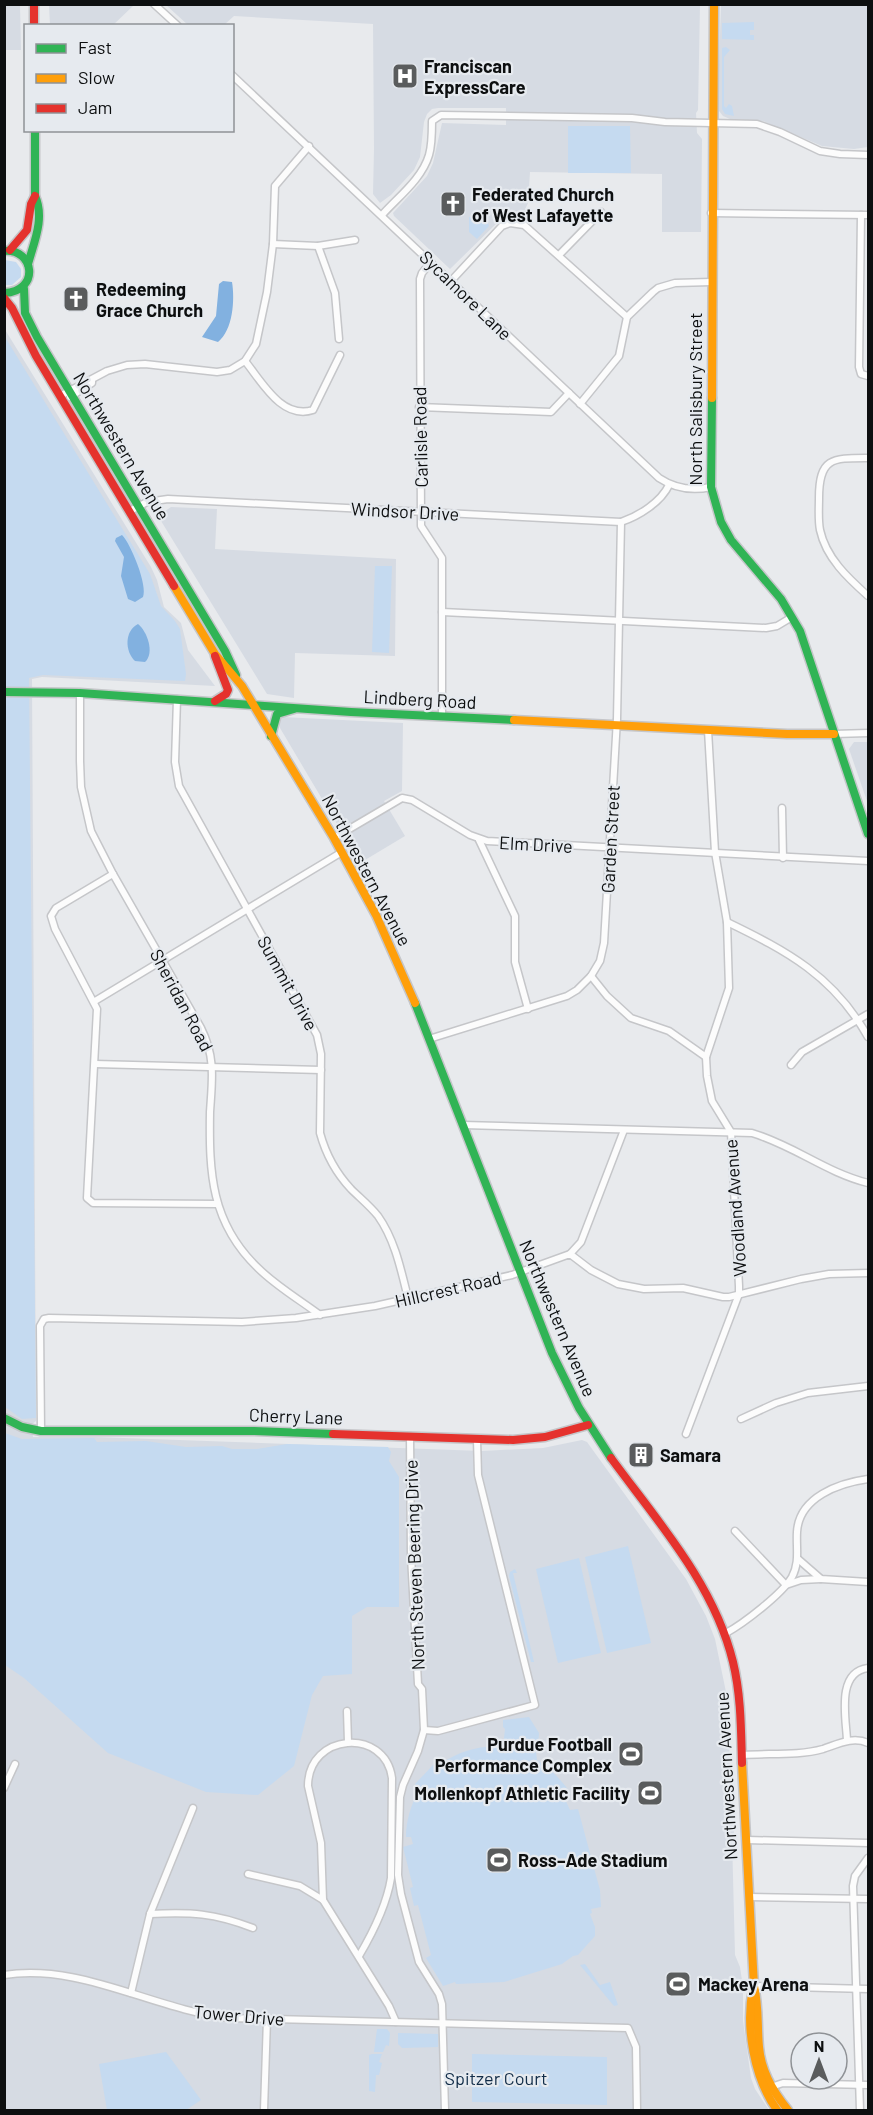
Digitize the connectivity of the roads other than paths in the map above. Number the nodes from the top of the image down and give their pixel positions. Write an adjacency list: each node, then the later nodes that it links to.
1 (34, 4): 5 (main road)
2 (708, 4): 8 (main road, North Salisbury Street)
3 (714, 4): 8 (main road, North Salisbury Street)
4 (154, 5): 6 (street)
5 (34, 24)
6 (176, 24)
7 (234, 77): 10 (street, Sycamore Lane)
8 (711, 123): 11 (street); 14 (main road, North Salisbury Street); 15 (street)
9 (35, 132): 12 (main road)
10 (309, 146): 15 (street, Sycamore Lane); 18 (street)
11 (868, 155)
12 (35, 196): 20 (main road); 23 (main road, Northwestern Avenue)
13 (601, 212): 21 (street)
14 (711, 213): 16 (street); 25 (main road, North Salisbury Street)
15 (382, 215): 22 (street, Sycamore Lane)
16 (865, 215): 33 (street)
17 (355, 240): 19 (street)
18 (273, 244): 19 (street); 32 (street)
19 (318, 246): 30 (street)
20 (7, 250): 23 (main road)
21 (559, 255): 24 (street); 29 (street)
22 (431, 262): 24 (street, Sycamore Lane); 38 (street, Carlisle Road)
23 (28, 264): 26 (main road, Northwestern Avenue)
24 (451, 281): 35 (street, Sycamore Lane)
25 (711, 282): 29 (street); 41 (main road, North Salisbury Street)
26 (24, 288): 27 (main road); 34 (main road, Northwestern Avenue)
27 (4, 293)
28 (4, 298): 36 (main road, Northwestern Avenue)
29 (627, 317): 37 (street)
30 (339, 339)
31 (340, 355): 32 (street)
32 (244, 361): 34 (street)
33 (868, 376)
34 (71, 393): 36 (street); 42 (main road, Northwestern Avenue)
35 (569, 393): 37 (street, Sycamore Lane); 38 (street)
36 (62, 399): 43 (main road, Northwestern Avenue)
37 (580, 404): 40 (street, Sycamore Lane)
38 (419, 407): 44 (street, Carlisle Road)
39 (868, 458): 46 (street)
40 (669, 484): 41 (street); 45 (street)
41 (711, 487): 48 (main road, North Salisbury Street)
42 (138, 505): 43 (street, Windsor Drive); 44 (street, Windsor Drive); 51 (main road, Northwestern Avenue)
43 (130, 511): 50 (main road, Northwestern Avenue)
44 (421, 512): 45 (street, Windsor Drive); 47 (street, Carlisle Road)
45 (621, 522): 49 (street, Garden Street)
46 (868, 596)
47 (442, 612): 49 (street); 58 (street, Carlisle Road)
48 (792, 617): 49 (street); 62 (main road, North Salisbury Street)
49 (619, 621): 59 (street, Garden Street)
50 (215, 654): 51 (main road, Northwestern Avenue); 55 (main road)
51 (237, 679): 56 (main road, Northwestern Avenue)
52 (4, 692): 53 (main road, Lindberg Road)
53 (80, 693): 54 (main road, Lindberg Road); 73 (street, Sheridan Road)
54 (177, 699): 55 (main road, Lindberg Road); 74 (street, Summit Drive)
55 (215, 701): 56 (main road, Lindberg Road)
56 (252, 705): 57 (main road, Lindberg Road); 63 (main road, Northwestern Avenue)
57 (294, 709): 58 (main road, Lindberg Road); 63 (main road)
58 (442, 717): 59 (main road, Lindberg Road)
59 (616, 726): 60 (main road, Lindberg Road); 68 (street, Garden Street)
60 (708, 730): 62 (main road, Lindberg Road); 70 (street, Woodland Avenue)
61 (868, 733): 62 (street)
62 (834, 734): 65 (main road, North Salisbury Street)
63 (272, 736): 66 (main road, Northwestern Avenue)
64 (782, 808): 71 (street)
65 (868, 834)
66 (334, 838): 67 (street, Elm Drive); 69 (main road, Northwestern Avenue)
67 (479, 840): 68 (street, Elm Drive); 79 (street)
68 (610, 848): 70 (street, Elm Drive); 77 (street, Garden Street)
69 (342, 852): 74 (street); 83 (main road, Northwestern Avenue)
70 (715, 852): 71 (street, Elm Drive); 75 (street, Woodland Avenue)
71 (783, 858): 72 (street, Elm Drive)
72 (868, 861)
73 (113, 874): 76 (street, Sheridan Road); 78 (street)
74 (247, 908): 76 (street); 88 (street, Summit Drive)
75 (727, 922): 81 (street); 84 (street, Woodland Avenue)
76 (162, 961): 78 (street); 87 (street, Sheridan Road)
77 (591, 976): 79 (street, Garden Street); 84 (street)
78 (95, 1001): 85 (street)
79 (528, 1009): 83 (street, Garden Street)
80 (868, 1014): 81 (street)
81 (859, 1020): 82 (street); 86 (street)
82 (868, 1037)
83 (429, 1038): 89 (main road, Northwestern Avenue)
84 (706, 1057): 91 (street, Woodland Avenue)
85 (95, 1064): 87 (street); 93 (street)
86 (791, 1065)
87 (213, 1068): 88 (street); 93 (street, Sheridan Road)
88 (321, 1070): 98 (street, Summit Drive)
89 (463, 1125): 90 (street); 95 (main road, Northwestern Avenue)
90 (624, 1130): 91 (street); 94 (street)
91 (731, 1132): 92 (street); 97 (street, Woodland Avenue)
92 (868, 1183)
93 (217, 1204): 99 (street, Sheridan Road)
94 (570, 1254): 95 (street, Hillcrest Road); 97 (street)
95 (520, 1272): 98 (street, Hillcrest Road); 103 (main road, Northwestern Avenue)
96 (868, 1273): 97 (street)
97 (739, 1294): 105 (street, Woodland Avenue)
98 (408, 1298): 99 (street, Hillcrest Road)
99 (320, 1315): 104 (street, Hillcrest Road)
100 (868, 1386): 102 (street)
101 (4, 1418): 104 (main road, Cherry Lane)
102 (741, 1419)
103 (588, 1425): 107 (main road, Cherry Lane); 114 (main road, Northwestern Avenue)
104 (41, 1431): 106 (main road, Cherry Lane)
105 (686, 1434)
106 (410, 1436): 107 (main road, Cherry Lane); 117 (street, North Steven Beering Drive)
107 (477, 1440): 117 (street)
108 (868, 1479): 110 (street)
109 (735, 1531): 113 (street)
110 (798, 1559): 111 (street); 113 (street)
111 (821, 1580): 112 (street); 113 (street)
112 (868, 1582)
113 (786, 1585): 114 (street)
114 (726, 1633): 121 (main road, Northwestern Avenue)
115 (868, 1668): 118 (street)
116 (348, 1711): 119 (street)
117 (424, 1730): 143 (street, North Steven Beering Drive)
118 (847, 1740): 120 (street); 121 (street)
119 (348, 1742): 132 (street); 135 (street)
120 (868, 1743)
121 (743, 1755): 125 (main road, Northwestern Avenue)
122 (15, 1764): 123 (street)
123 (4, 1788)
124 (193, 1808): 133 (street)
125 (747, 1840): 126 (street); 129 (main road, Northwestern Avenue)
126 (868, 1843)
127 (868, 1858): 130 (street)
128 (248, 1874): 132 (street)
129 (749, 1897): 130 (street); 137 (main road, Northwestern Avenue)
130 (853, 1898): 131 (street); 138 (street)
131 (868, 1899)
132 (323, 1900): 135 (street)
133 (150, 1914): 134 (street); 140 (street)
134 (253, 1928)
135 (359, 1956): 142 (street)
136 (4, 1974): 140 (street, Tower Drive)
137 (754, 1986): 138 (street); 146 (main road, Northwestern Avenue); 150 (main road, Northwestern Avenue)
138 (855, 1989): 139 (street); 144 (street)
139 (868, 1989)
140 (131, 1993): 141 (street, Tower Drive)
141 (267, 2019): 142 (street, Tower Drive); 147 (street)
142 (396, 2022): 143 (street, Tower Drive)
143 (443, 2023): 148 (street, North Steven Beering Drive); 149 (street, Tower Drive)
144 (859, 2085): 145 (street); 146 (street); 152 (street)
145 (868, 2085)
146 (771, 2087): 151 (main road, Northwestern Avenue)
147 (264, 2110)
148 (445, 2110)
149 (637, 2110)
150 (777, 2110)
151 (788, 2110)
152 (860, 2110)

